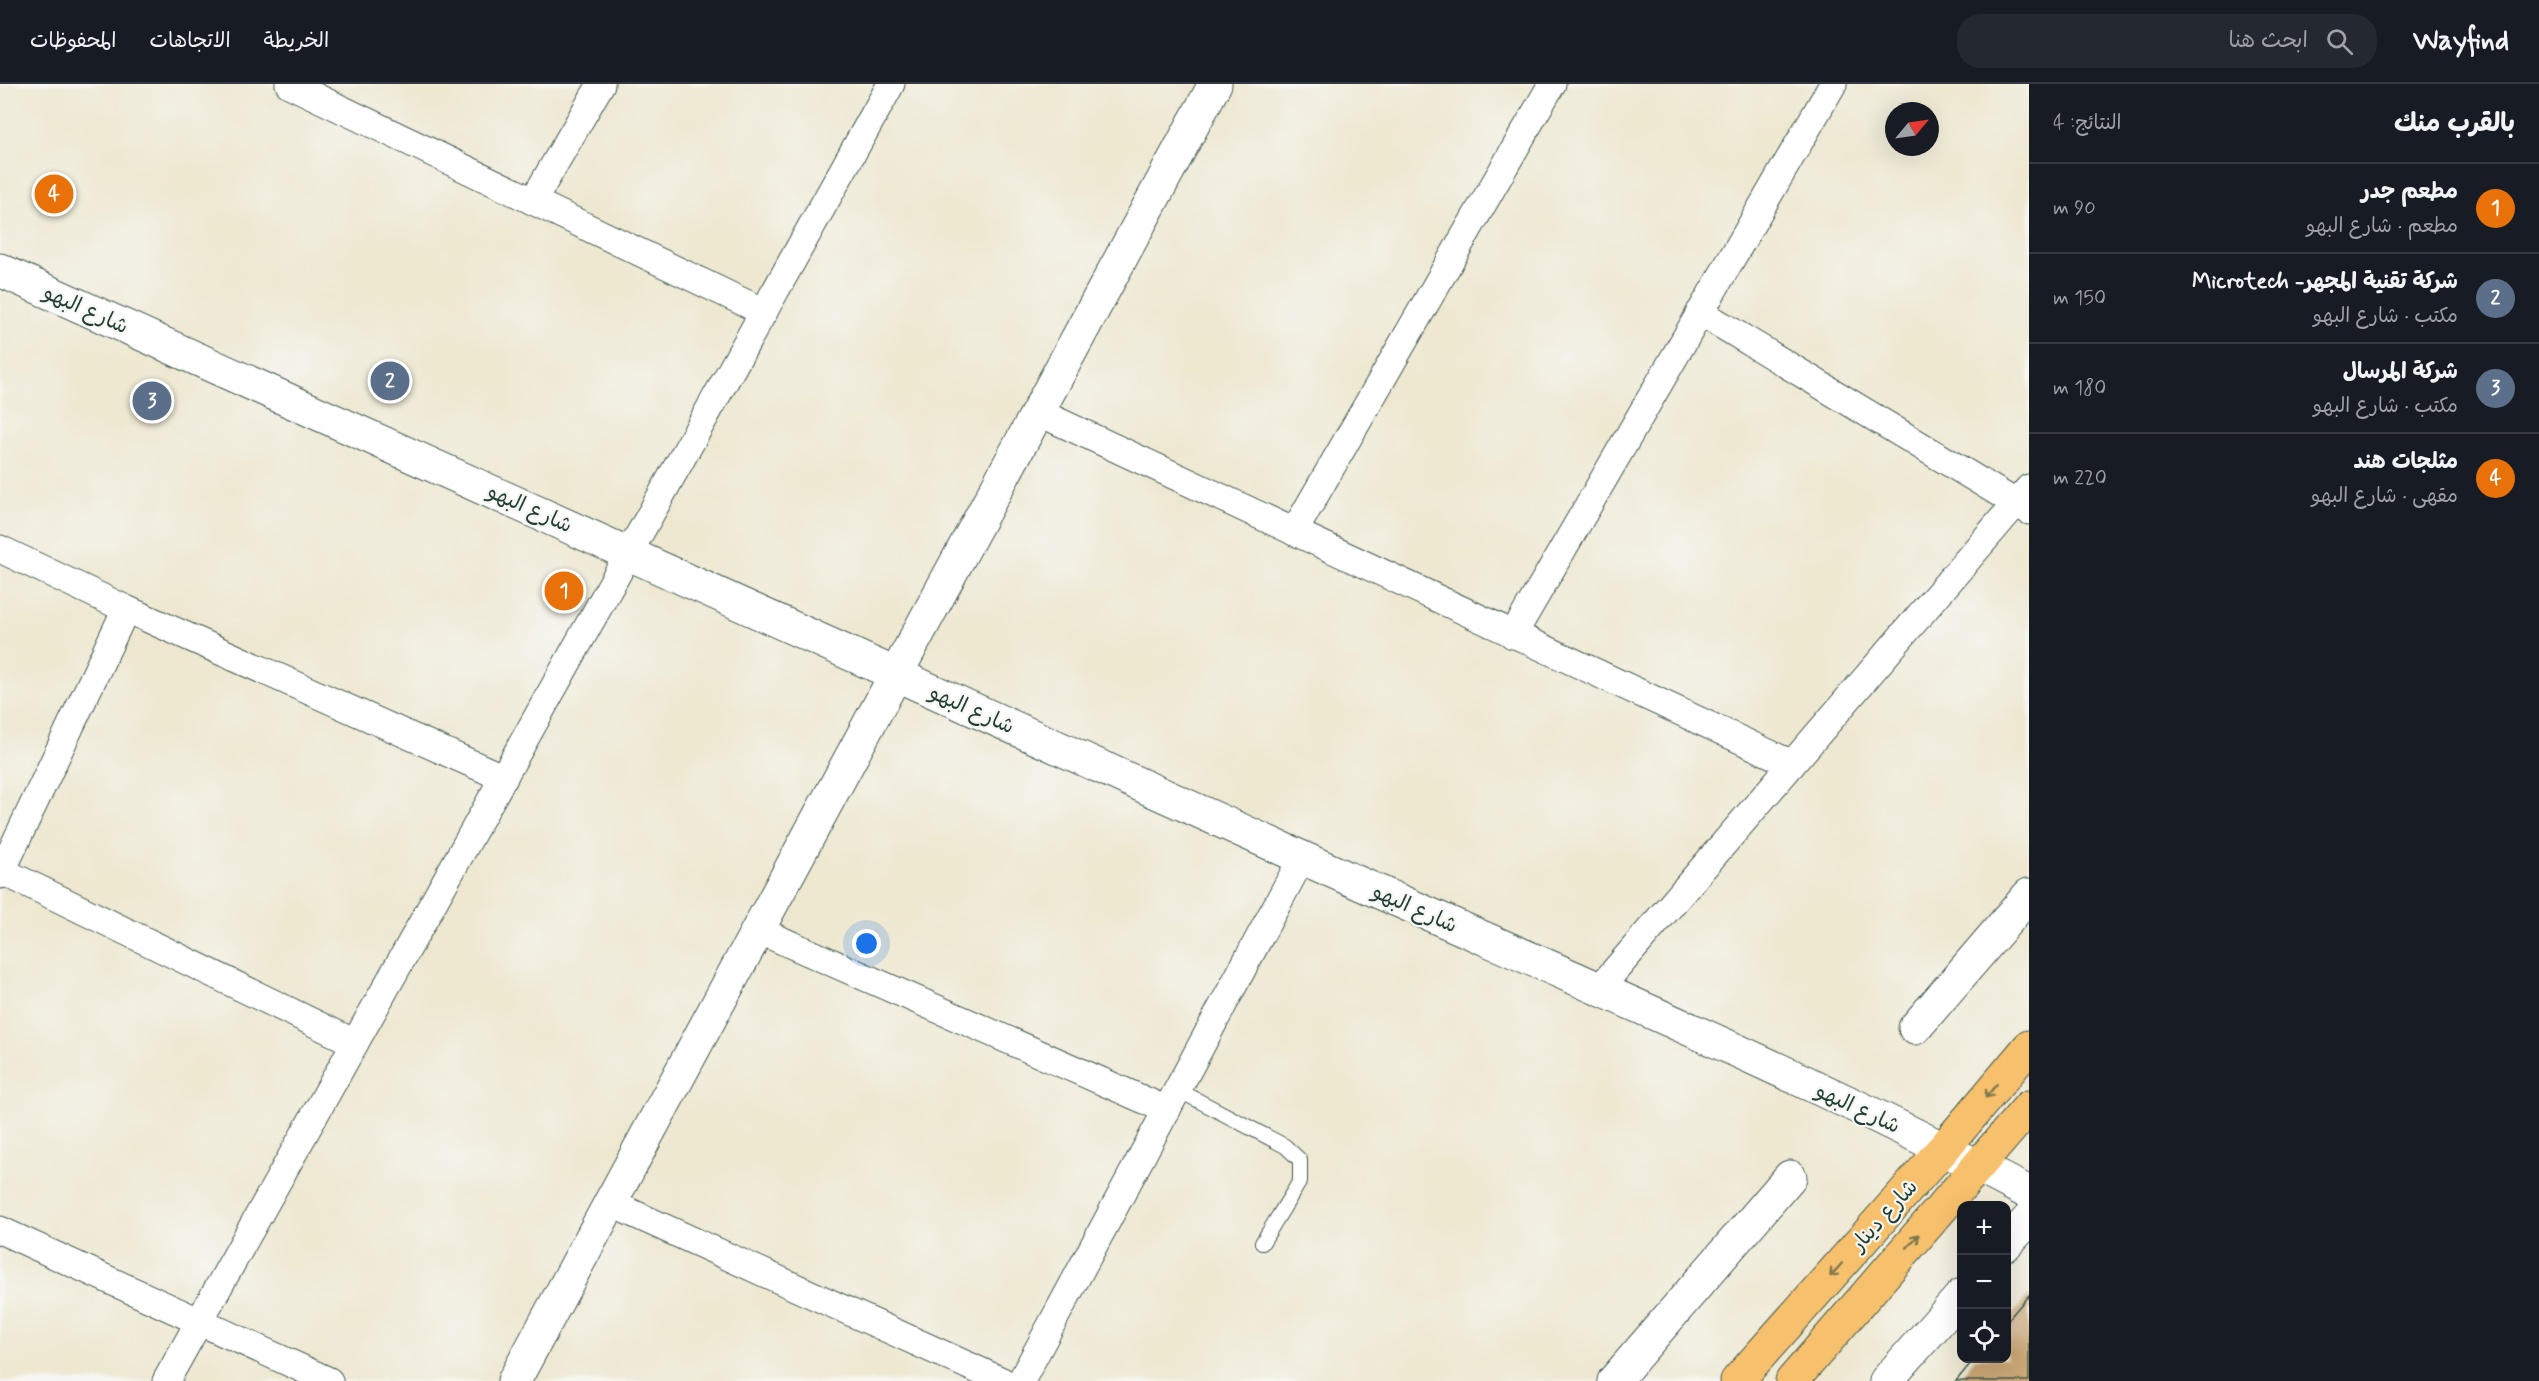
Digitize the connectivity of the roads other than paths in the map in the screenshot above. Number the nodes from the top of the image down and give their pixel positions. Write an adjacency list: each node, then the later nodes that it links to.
1 (289, 84): 7 (street)
2 (601, 84): 7 (street)
3 (891, 84): 9 (street)
4 (1215, 84): 11 (street)
5 (1552, 84): 13 (street)
6 (1833, 84): 10 (street)
7 (533, 201): 9 (street)
8 (0, 270): 15 (street, شارع البهو)
9 (764, 312): 15 (street)
10 (1700, 312): 12 (street); 17 (street)
11 (1038, 412): 13 (street); 18 (street)
12 (2025, 501): 19 (street)
13 (1294, 532): 17 (street)
14 (0, 549): 16 (street)
15 (629, 552): 18 (street, شارع البهو); 20 (street)
16 (126, 609): 20 (street); 22 (street)
17 (1513, 635): 19 (street)
18 (896, 675): 21 (street, شارع البهو); 24 (street)
19 (1792, 764): 25 (street)
20 (504, 778): 27 (street)
21 (1302, 858): 25 (street, شارع البهو); 29 (street)
22 (1, 873): 27 (street)
23 (2029, 896): 26 (street)
24 (758, 930): 29 (street); 35 (street)
25 (1599, 989): 31 (street, شارع البهو)
26 (1915, 1028)
27 (355, 1043): 41 (street)
28 (2029, 1047): 31 (main road, شارع دينار, one-way to 31)
29 (1172, 1100): 39 (lane); 46 (street)
30 (2029, 1107): 32 (main road, شارع دينار)
31 (1944, 1148): 32 (street, شارع البهو); 48 (main road, شارع دينار, one-way to 48)
32 (1978, 1166): 34 (street, شارع البهو); 49 (main road, شارع دينار, one-way to 32)
33 (1790, 1177): 47 (street)
34 (2029, 1193)
35 (610, 1203): 44 (street); 45 (street)
36 (2029, 1219): 38 (street)
37 (0, 1230): 41 (street)
38 (2011, 1239)
39 (1262, 1243)
40 (1957, 1301): 50 (street)
41 (200, 1321): 42 (street); 43 (street)
42 (166, 1381)
43 (329, 1381)
44 (514, 1381)
45 (1002, 1381)
46 (1021, 1381)
47 (1614, 1381)
48 (1737, 1381)
49 (1792, 1381)
50 (1886, 1381)

